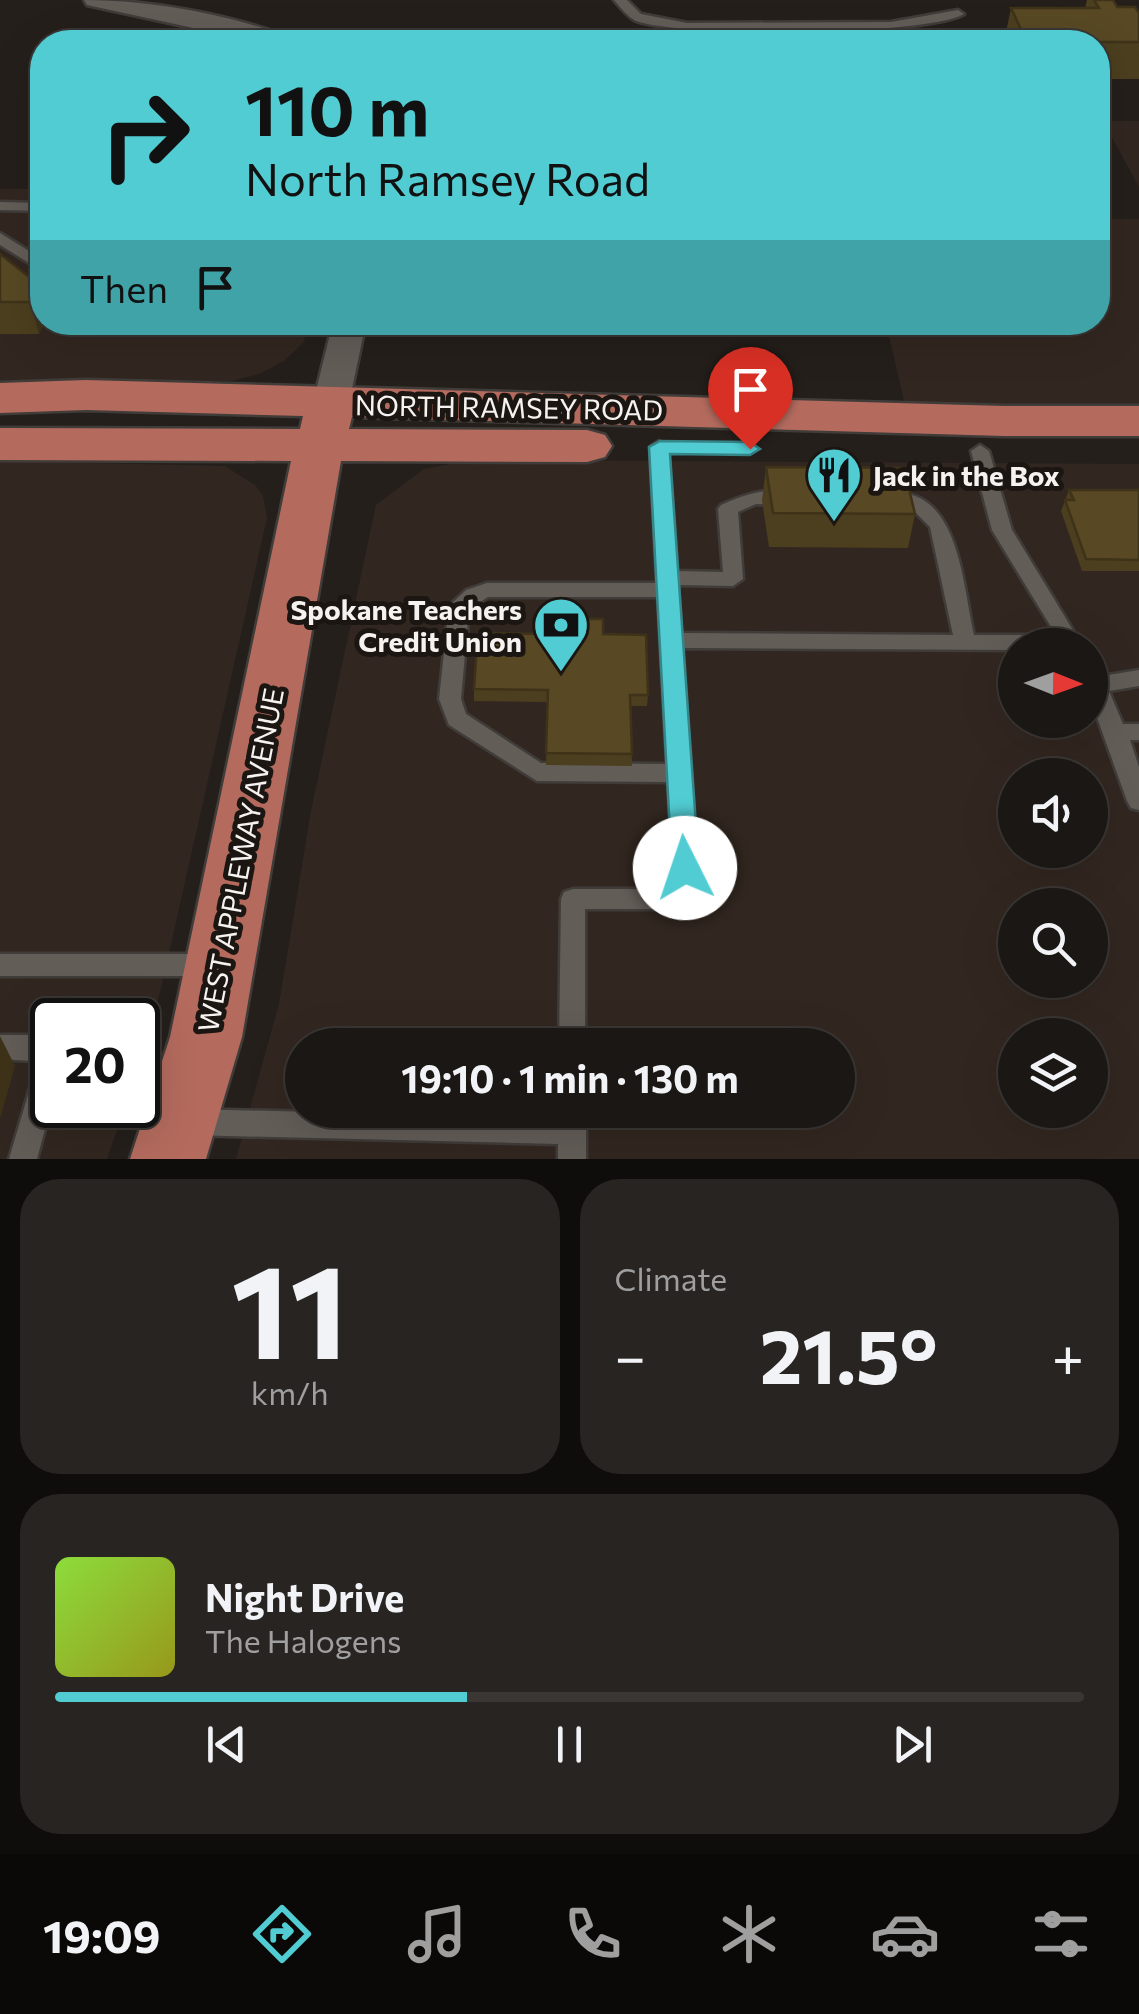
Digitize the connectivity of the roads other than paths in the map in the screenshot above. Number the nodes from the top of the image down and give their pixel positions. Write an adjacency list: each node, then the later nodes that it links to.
1 (96, 0): 4 (street)
2 (620, 0): 3 (lane)
3 (958, 14)
4 (240, 30)
5 (30, 208): 6 (lane)
6 (2, 210)
7 (0, 238): 8 (lane)
8 (30, 258)
9 (347, 335): 12 (street, WEST APPLEWAY AVENUE)
10 (0, 398): 12 (main road, NORTH RAMSEY ROAD)
11 (1139, 421): 12 (main road, NORTH RAMSEY ROAD)
12 (326, 423): 13 (main road, NORTH RAMSEY ROAD); 14 (main road, NORTH RAMSEY ROAD); 31 (main road, WEST APPLEWAY AVENUE)
13 (0, 444)
14 (660, 447): 15 (main road, NORTH RAMSEY ROAD); 19 (lane)
15 (980, 451): 16 (main road, NORTH RAMSEY ROAD); 20 (lane)
16 (1139, 453)
17 (811, 499): 19 (lane)
18 (869, 499): 22 (lane)
19 (668, 584): 21 (lane); 28 (lane)
20 (1062, 628)
21 (671, 640): 22 (lane); 28 (lane)
22 (965, 642): 23 (lane)
23 (998, 643)
24 (1139, 678): 25 (lane)
25 (1108, 679)
26 (1108, 701): 27 (lane)
27 (1128, 732): 29 (lane)
28 (680, 773): 32 (lane)
29 (1139, 801)
30 (0, 965): 31 (lane)
31 (221, 965): 35 (main road, WEST APPLEWAY AVENUE)
32 (572, 1028)
33 (0, 1047): 36 (lane)
34 (572, 1133): 35 (lane)
35 (174, 1140)
36 (23, 1159)

